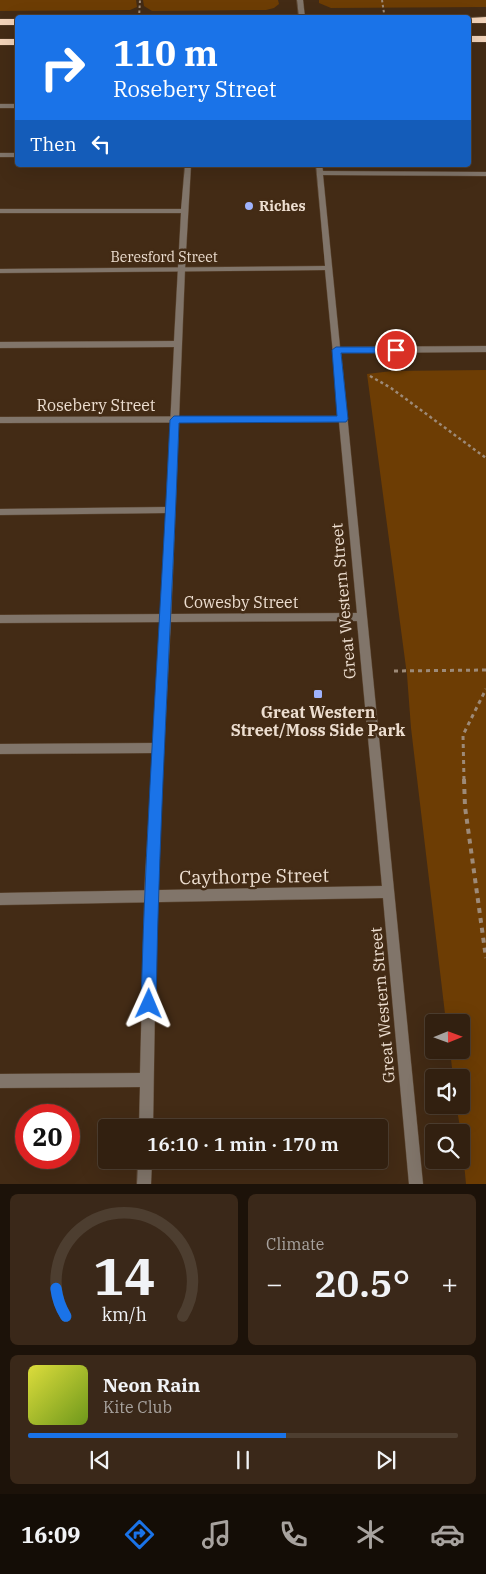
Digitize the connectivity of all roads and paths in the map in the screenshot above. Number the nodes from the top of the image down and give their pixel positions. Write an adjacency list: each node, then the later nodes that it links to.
1 (140, 0): 5 (path)
2 (300, 0): 6 (street)
3 (382, 0): 4 (path)
4 (384, 13)
5 (139, 15)
6 (302, 15)
7 (471, 20): 8 (highway)
8 (486, 20)
9 (0, 22): 10 (highway)
10 (15, 22)
11 (471, 39): 12 (highway)
12 (486, 39)
13 (0, 42): 14 (highway)
14 (15, 42)
15 (0, 106): 16 (street)
16 (15, 106)
17 (0, 155): 18 (street)
18 (15, 155)
19 (188, 167): 23 (street)
20 (319, 169): 21 (street); 24 (street, Great Western Street)
21 (486, 174)
22 (0, 211): 23 (street)
23 (186, 211): 25 (street)
24 (328, 268): 25 (street, Beresford Street); 30 (street, Great Western Street)
25 (181, 269): 26 (street, Beresford Street); 28 (street)
26 (0, 271)
27 (0, 344): 28 (street)
28 (179, 344): 34 (street)
29 (486, 349): 30 (street)
30 (336, 350): 32 (street, Great Western Street)
31 (367, 374): 35 (path)
32 (343, 419): 34 (street, Rosebery Street); 38 (street, Great Western Street)
33 (0, 420): 34 (street, Rosebery Street)
34 (174, 420): 36 (street)
35 (486, 458)
36 (170, 510): 37 (street); 39 (street)
37 (0, 512)
38 (361, 617): 39 (street, Cowesby Street); 42 (street, Great Western Street)
39 (166, 618): 40 (street, Cowesby Street); 44 (street)
40 (0, 619)
41 (486, 670): 42 (path)
42 (366, 671): 46 (street, Great Western Street)
43 (486, 688): 49 (path)
44 (159, 748): 45 (street); 47 (street)
45 (0, 749)
46 (388, 892): 47 (street, Caythorpe Street); 55 (street, Great Western Street)
47 (150, 897): 48 (street, Caythorpe Street); 50 (street)
48 (0, 899)
49 (486, 958)
50 (147, 1080): 51 (street); 52 (street)
51 (0, 1082)
52 (146, 1119)
53 (144, 1169): 54 (street)
54 (144, 1184)
55 (416, 1184)

